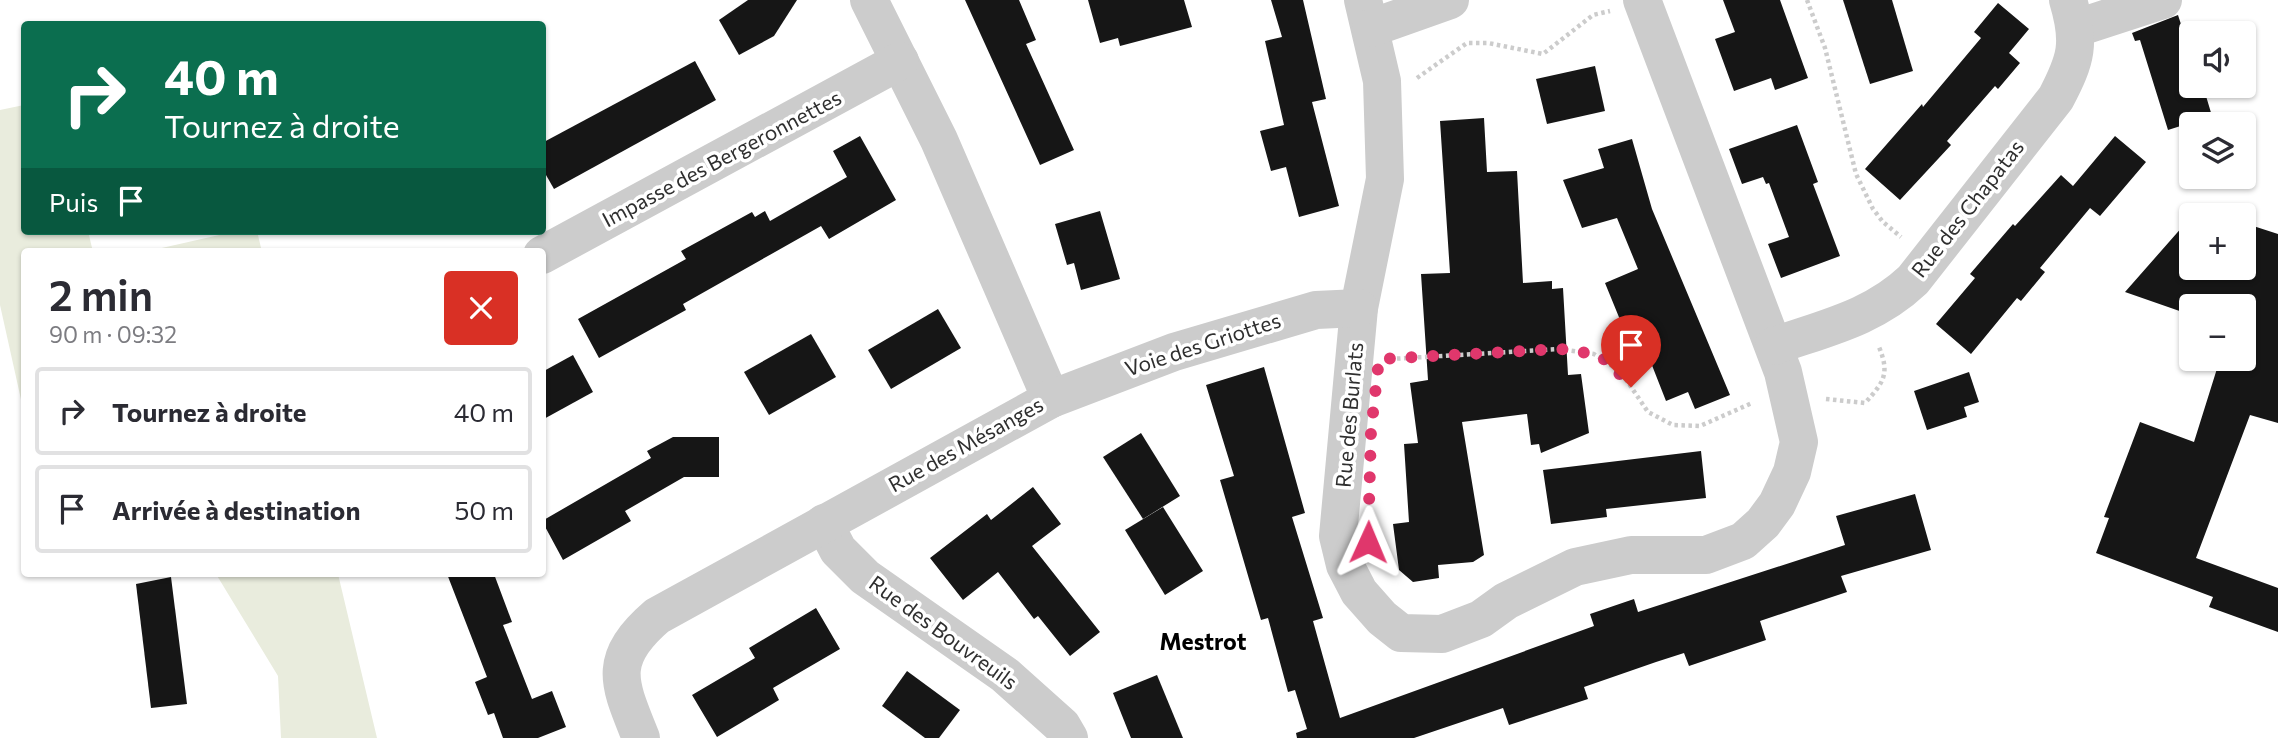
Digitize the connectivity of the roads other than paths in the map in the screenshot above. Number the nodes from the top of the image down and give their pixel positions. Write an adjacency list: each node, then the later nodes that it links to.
1 (869, 0): 7 (street, Rue des Mésanges)
2 (1450, 0): 5 (street)
3 (2163, 0): 6 (street)
4 (1625, 3): 10 (street, Rue des Burlats)
5 (1367, 14): 9 (street, Rue des Burlats)
6 (2072, 14): 10 (street, Rue des Chapatas)
7 (900, 61): 8 (street, Impasse des Bergeronnettes); 11 (street, Rue des Mésanges)
8 (546, 253)
9 (1359, 308): 10 (street, Rue des Burlats); 11 (street, Voie des Griottes)
10 (1774, 346)
11 (1051, 399): 12 (street, Rue des Mésanges)
12 (824, 523): 13 (street, Rue des Mésanges); 14 (street, Rue des Bouvreuils)
13 (641, 738)
14 (1069, 738)

